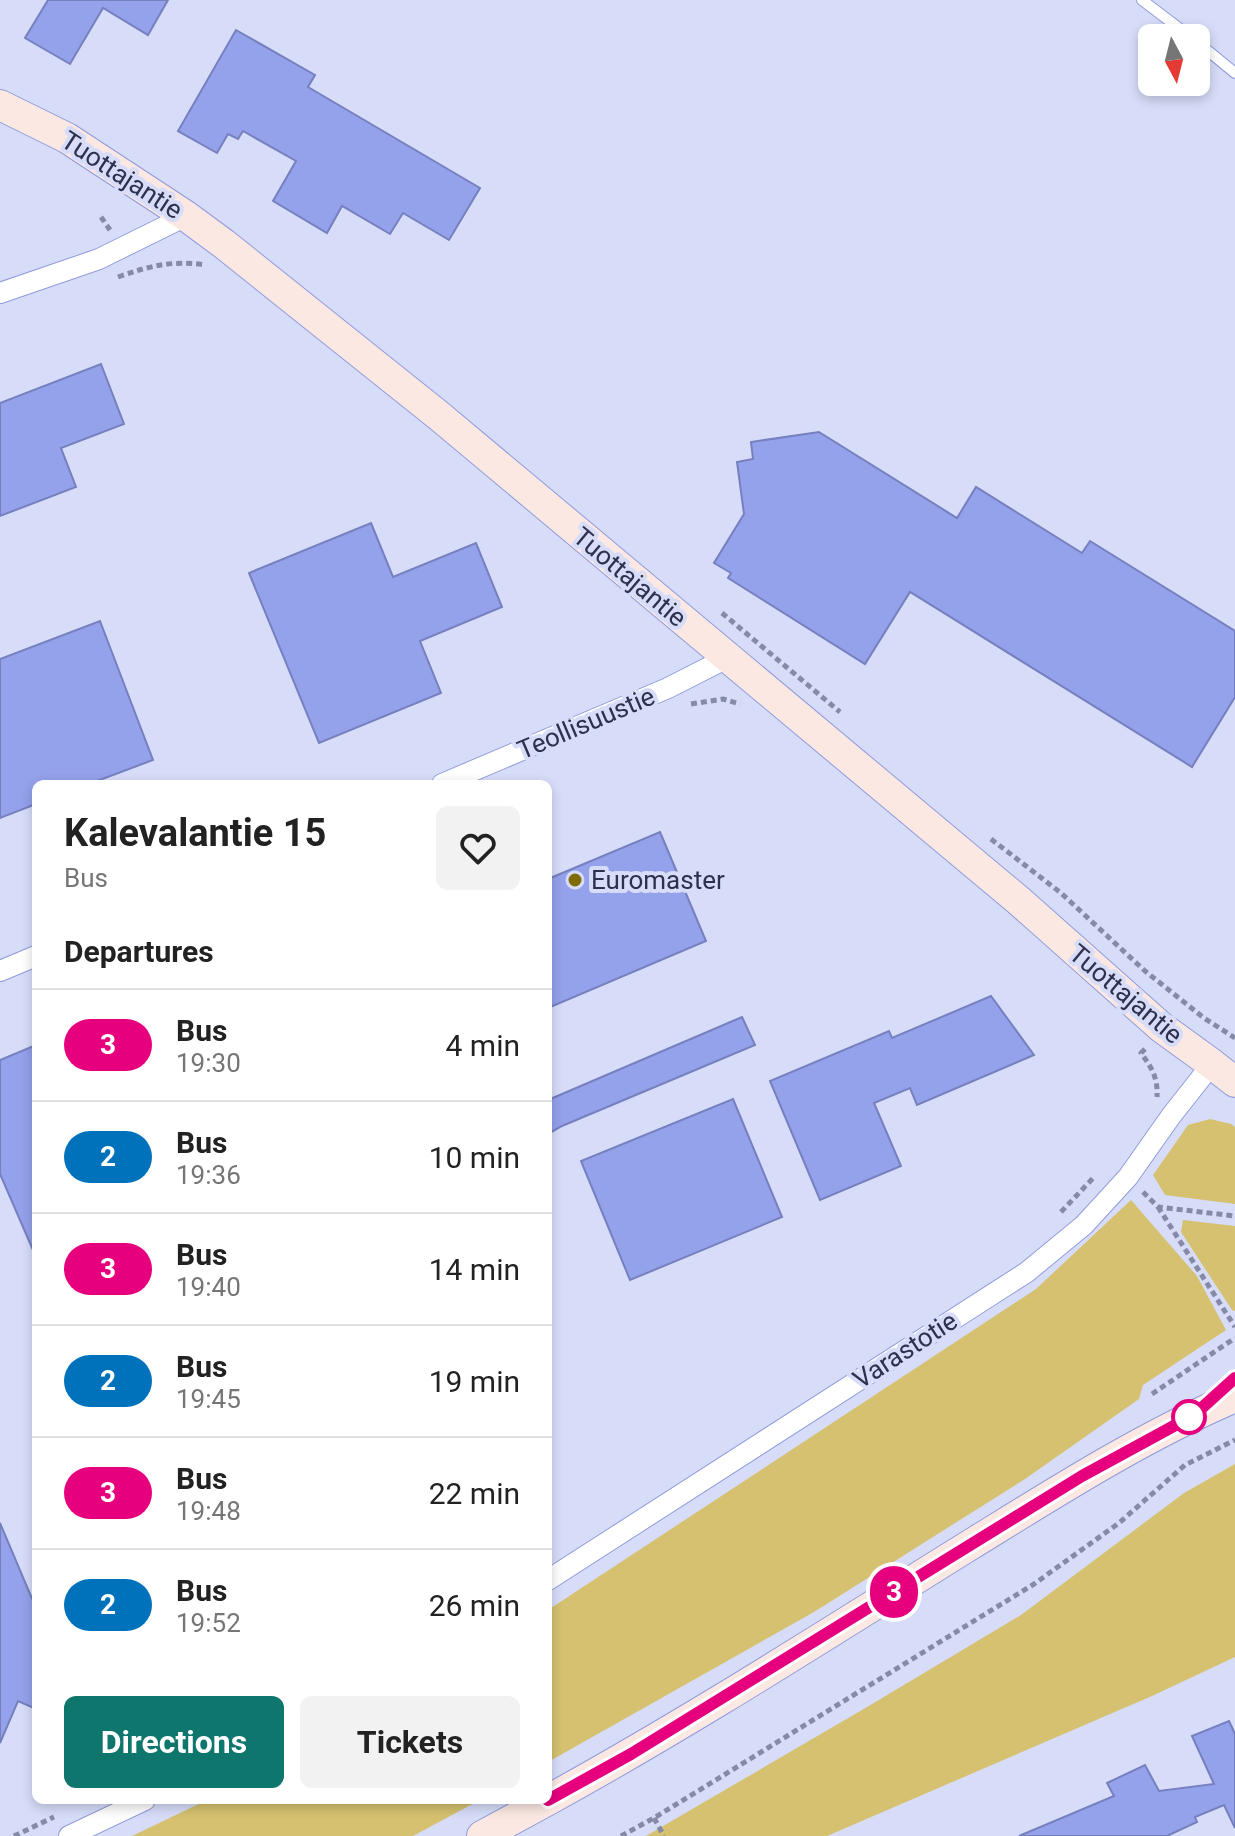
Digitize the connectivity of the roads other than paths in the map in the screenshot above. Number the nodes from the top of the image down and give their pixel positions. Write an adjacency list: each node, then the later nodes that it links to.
1 (1142, 0): 2 (lane)
2 (1173, 24)
3 (1210, 53): 4 (lane)
4 (1235, 73)
5 (0, 105): 6 (street, Tuottajantie)
6 (186, 216): 7 (street); 8 (street, Tuottajantie)
7 (0, 293)
8 (727, 658): 9 (street, Teollisuustie); 12 (street, Tuottajantie)
9 (451, 780)
10 (32, 958): 11 (street)
11 (0, 971)
12 (1224, 1073): 16 (street, Varastotie)
13 (1235, 1378): 15 (street)
14 (1235, 1397): 15 (street)
15 (1194, 1415): 17 (street)
16 (552, 1577)
17 (552, 1798)
18 (137, 1804): 20 (street)
19 (541, 1804): 21 (street)
20 (69, 1836)
21 (482, 1836)

